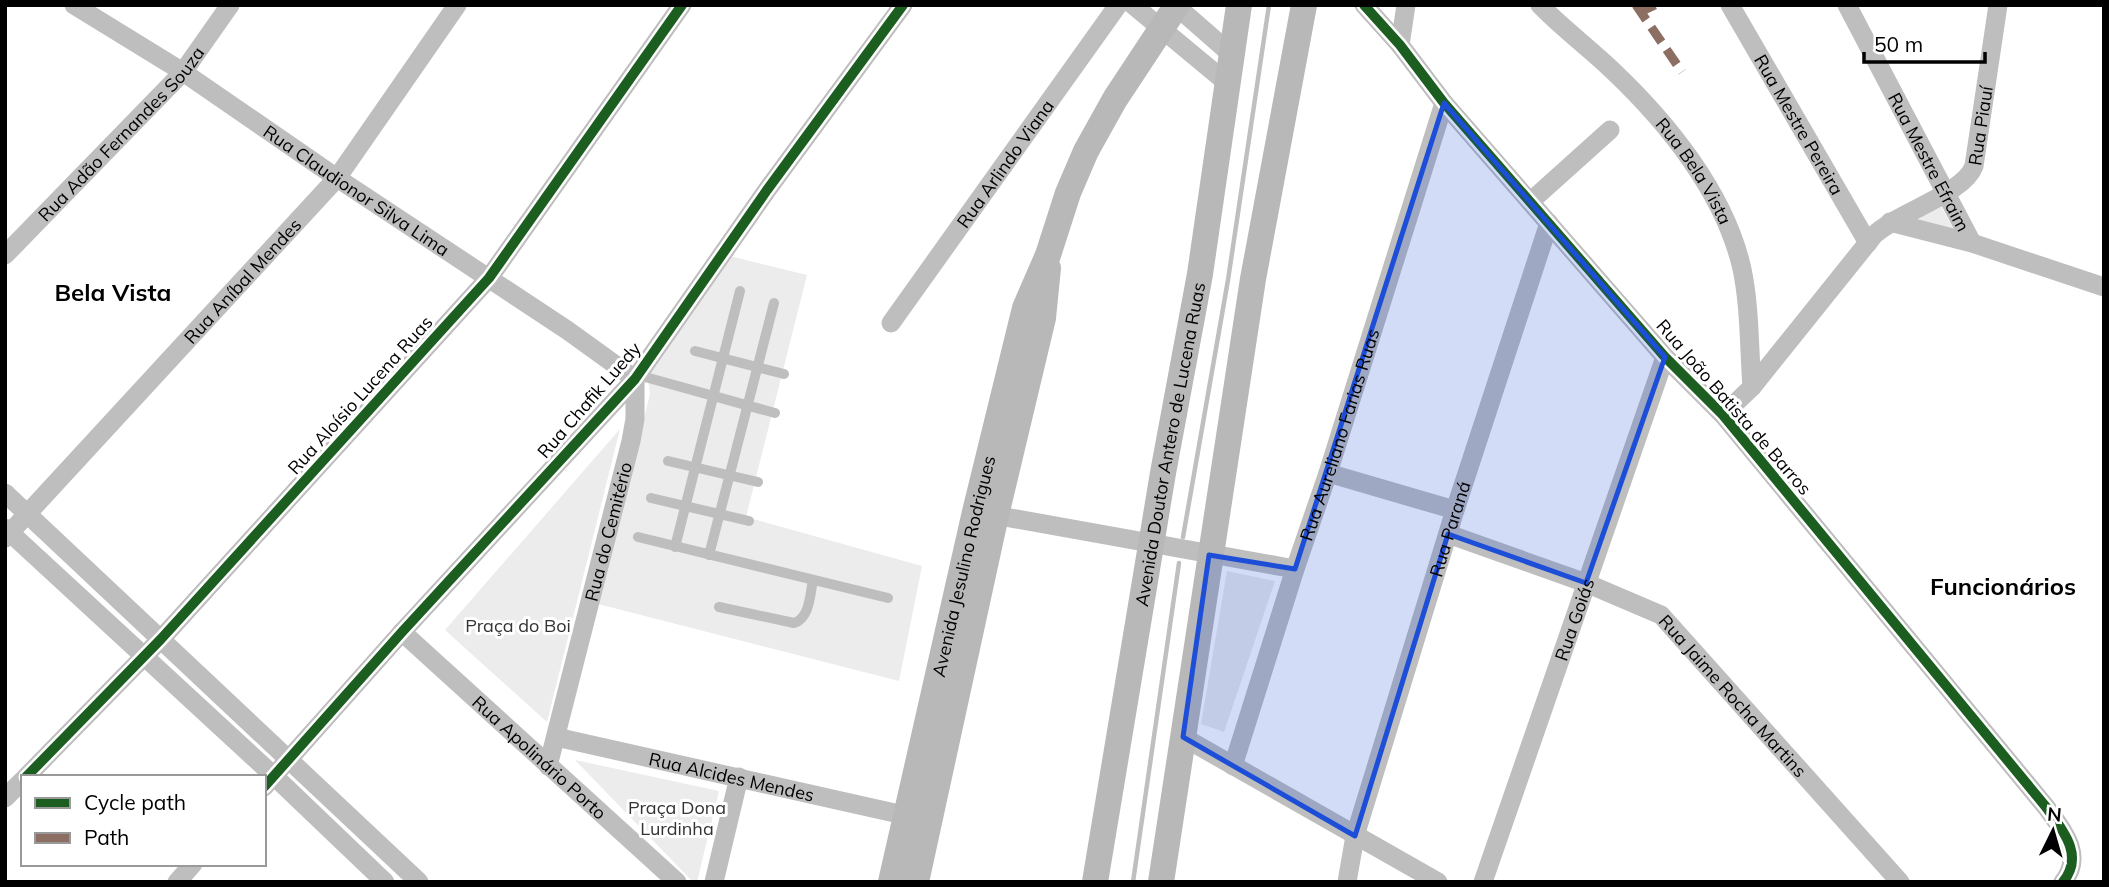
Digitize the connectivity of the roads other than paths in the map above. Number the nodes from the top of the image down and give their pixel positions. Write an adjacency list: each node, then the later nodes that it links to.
1 (74, 5): 20 (street, Rua Claudionor Silva Lima)
2 (230, 5): 20 (street, Rua Adão Fernandes Souza)
3 (457, 5): 24 (street, Rua Aníbal Mendes)
4 (682, 5): 32 (street, Rua Aloísio Lucena Ruas)
5 (903, 5): 42 (street, Rua Chafik Luedy)
6 (1118, 5): 36 (street, Rua Arlindo Viana)
7 (1133, 5): 17 (street)
8 (1239, 5): 19 (main road, Avenida Doutor Antero de Lucena Ruas)
9 (1304, 5): 67 (main road)
10 (1364, 5): 18 (street, Rua João Batista de Barros)
11 (1406, 5): 18 (street)
12 (1540, 5): 43 (street, Rua Bela Vista)
13 (1730, 5): 29 (street, Rua Mestre Pereira)
14 (1847, 5): 25 (street, Rua Mestre Efraim)
15 (1998, 5): 25 (street, Rua Piauí)
16 (1176, 6): 17 (main road, Avenida Jesulino Rodrigues); 19 (street)
17 (1161, 29): 21 (street); 57 (main road, Avenida Jesulino Rodrigues)
18 (1400, 45): 22 (street, Rua João Batista de Barros)
19 (1231, 54): 21 (main road, Avenida Doutor Antero de Lucena Ruas)
20 (183, 72): 24 (street, Rua Claudionor Silva Lima); 31 (street, Rua Adão Fernandes Souza)
21 (1227, 83): 64 (main road, Avenida Doutor Antero de Lucena Ruas)
22 (1444, 103): 26 (street, Rua João Batista de Barros); 50 (street, Rua Aureliano Farias Ruas)
23 (1610, 130): 26 (street)
24 (337, 178): 32 (street, Rua Claudionor Silva Lima); 58 (street, Rua Aníbal Mendes)
25 (1947, 192): 27 (street, Rua Piauí); 30 (street, Rua Mestre Efraim)
26 (1531, 201): 28 (street, Rua João Batista de Barros)
27 (1890, 222): 29 (street, Rua Piauí); 30 (street)
28 (1549, 223): 38 (street, Rua João Batista de Barros); 56 (street, Rua Paraná)
29 (1868, 243): 43 (street, Rua Piauí)
30 (1972, 243): 33 (street)
31 (5, 255)
32 (489, 278): 42 (street, Rua Claudionor Silva Lima); 74 (street, Rua Aloísio Lucena Ruas)
33 (2104, 287)
34 (740, 291): 39 (lane)
35 (774, 303): 40 (lane)
36 (891, 323)
37 (695, 351): 39 (lane)
38 (1665, 357): 47 (street, Rua João Batista de Barros); 70 (street, Rua Goiás)
39 (723, 358): 40 (lane); 44 (lane)
40 (757, 367): 41 (lane); 45 (lane)
41 (784, 374)
42 (637, 377): 44 (lane); 73 (street, Rua Chafik Luedy); 76 (street, Rua do Cemitério)
43 (1752, 387): 47 (street, Rua Piauí)
44 (714, 396): 45 (lane); 49 (lane)
45 (747, 405): 46 (lane); 51 (lane)
46 (775, 413)
47 (1723, 415): 103 (street, Rua João Batista de Barros)
48 (668, 461): 49 (lane)
49 (696, 467): 51 (lane); 55 (lane)
50 (1328, 473): 56 (street); 68 (street, Rua Aureliano Farias Ruas)
51 (729, 475): 52 (lane); 59 (lane)
52 (758, 482)
53 (5, 493): 58 (street)
54 (651, 498): 55 (lane)
55 (686, 506): 59 (lane); 65 (lane)
56 (1455, 510): 62 (street, Rua Paraná)
57 (985, 513): 64 (street); 87 (main road, Avenida Jesulino Rodrigues)
58 (28, 514): 61 (street, Rua Aníbal Mendes); 74 (street)
59 (719, 514): 60 (lane); 66 (lane)
60 (749, 522)
61 (7, 533): 75 (street)
62 (1448, 534): 70 (street, Rua Jaime Rocha Martins); 88 (street, Rua Paraná)
63 (638, 537): 65 (lane)
64 (1152, 544): 67 (street); 97 (main road, Avenida Doutor Antero de Lucena Ruas)
65 (676, 547): 66 (lane)
66 (709, 555): 69 (lane)
67 (1209, 555): 68 (street); 77 (main road)
68 (1295, 569): 80 (street, Rua Aureliano Farias Ruas)
69 (813, 580): 71 (lane); 72 (lane)
70 (1586, 583): 101 (street, Rua Goiás); 102 (street, Rua Jaime Rocha Martins)
71 (888, 598)
72 (719, 607)
73 (402, 632): 78 (street, Rua Chafik Luedy); 79 (street, Rua Apolinário Porto)
74 (161, 639): 75 (street, Rua Aloísio Lucena Ruas); 78 (street)
75 (143, 657): 81 (street, Rua Aloísio Lucena Ruas); 82 (street)
76 (556, 737): 79 (street, Rua do Cemitério); 83 (street, Rua Alcides Mendes)
77 (1183, 737): 80 (street); 98 (main road)
78 (290, 759): 85 (street, Rua Chafik Luedy); 92 (street)
79 (548, 766): 93 (street, Rua Apolinário Porto)
80 (1233, 766): 88 (street)
81 (27, 775)
82 (263, 775)
83 (739, 777): 87 (street, Rua Alcides Mendes); 94 (street)
84 (21, 781): 86 (street, Rua Aloísio Lucena Ruas)
85 (269, 781): 91 (street)
86 (5, 798)
87 (918, 818): 95 (main road, Avenida Jesulino Rodrigues); 96 (main road, Avenida Jesulino Rodrigues)
88 (1355, 836): 99 (street, Rua Paraná); 100 (street)
89 (191, 866): 90 (street)
90 (177, 882)
91 (385, 882)
92 (419, 882)
93 (677, 882)
94 (714, 882)
95 (891, 882)
96 (916, 882)
97 (1095, 882)
98 (1161, 882)
99 (1348, 882)
100 (1438, 882)
101 (1483, 882)
102 (1900, 882)
103 (2063, 882)

